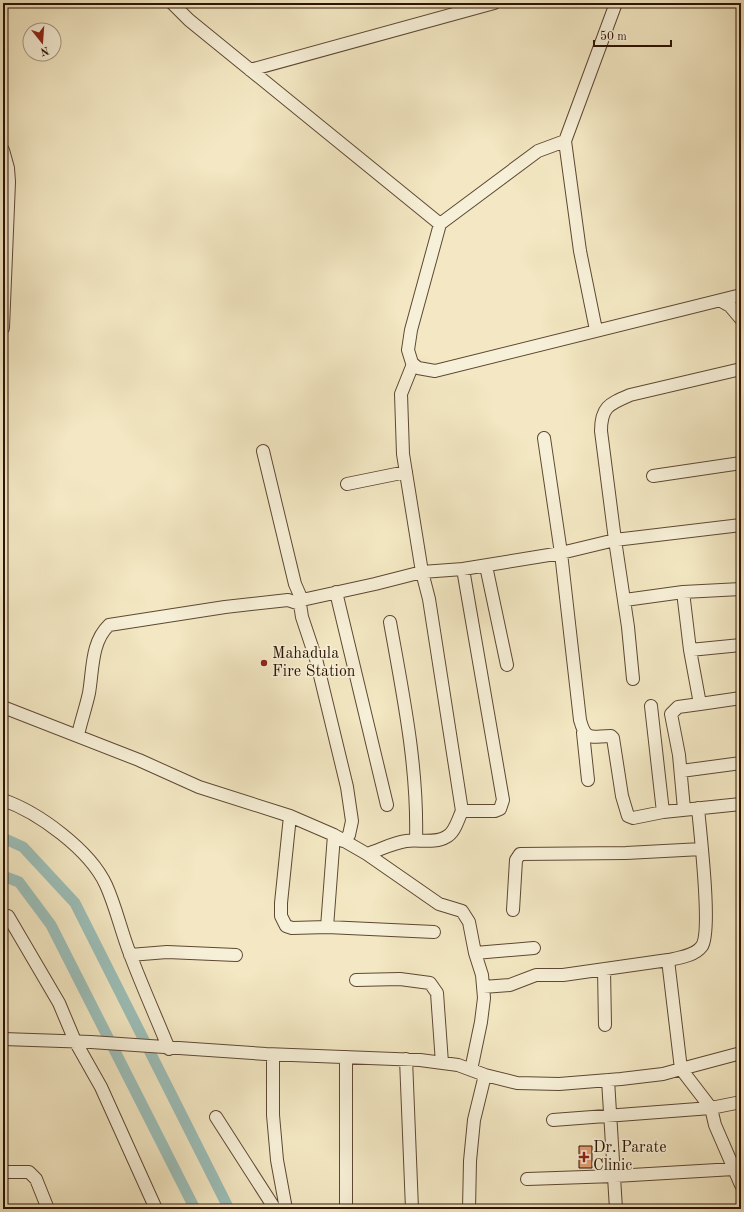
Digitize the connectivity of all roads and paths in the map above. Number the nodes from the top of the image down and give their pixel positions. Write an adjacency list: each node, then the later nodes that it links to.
1 (172, 3): 4 (street)
2 (494, 3): 4 (street)
3 (616, 3): 5 (street)
4 (250, 70): 7 (street)
5 (565, 140): 7 (street); 12 (street)
6 (3, 150): 11 (street)
7 (440, 224): 13 (street)
8 (741, 295): 9 (street)
9 (721, 301): 10 (street); 12 (street)
10 (741, 319)
11 (3, 328)
12 (596, 330): 13 (street)
13 (413, 364): 18 (street)
14 (741, 369): 22 (street)
15 (544, 438): 23 (street)
16 (263, 451): 31 (street)
17 (741, 463): 19 (street)
18 (406, 472): 20 (street); 26 (street)
19 (653, 476)
20 (347, 484)
21 (741, 525): 22 (street)
22 (615, 540): 23 (street); 30 (street)
23 (562, 553): 24 (street); 41 (street)
24 (486, 566): 25 (street); 35 (street)
25 (463, 570): 26 (street); 51 (street)
26 (422, 572): 28 (street); 51 (street)
27 (741, 589): 29 (street)
28 (336, 592): 31 (street); 48 (street)
29 (683, 592): 30 (street); 34 (street)
30 (625, 600): 36 (street)
31 (301, 602): 42 (street); 54 (street)
32 (390, 622): 55 (street)
33 (741, 645): 34 (street)
34 (690, 650): 38 (street)
35 (507, 665)
36 (633, 679)
37 (741, 698): 38 (street)
38 (700, 704): 44 (street)
39 (650, 706): 52 (street)
40 (3, 707): 42 (street)
41 (583, 733): 45 (street); 52 (street)
42 (78, 735): 53 (street)
43 (741, 763): 44 (street)
44 (680, 771): 50 (street)
45 (588, 780)
46 (3, 800): 64 (street)
47 (741, 804): 49 (street)
48 (387, 805)
49 (698, 808): 50 (street); 56 (street)
50 (684, 810): 52 (street)
51 (462, 811): 55 (street)
52 (663, 812)
53 (290, 816): 54 (street); 60 (street)
54 (339, 838): 57 (street); 60 (street)
55 (416, 840): 57 (street)
56 (702, 849): 58 (street); 66 (street)
57 (367, 854): 63 (street)
58 (513, 910)
59 (8, 916): 72 (street)
60 (327, 927): 61 (street)
61 (434, 932)
62 (534, 948): 63 (street)
63 (475, 953): 69 (street)
64 (130, 954): 65 (street); 73 (street)
65 (236, 954)
66 (668, 960): 67 (street); 79 (street)
67 (604, 969): 69 (street); 70 (street)
68 (356, 980): 78 (street)
69 (483, 987): 80 (street)
70 (605, 1025)
71 (3, 1039): 72 (street)
72 (75, 1041): 73 (street); 94 (street)
73 (164, 1048): 75 (street)
74 (741, 1053): 79 (street)
75 (273, 1054): 76 (street); 96 (street)
76 (346, 1057): 77 (street); 97 (street)
77 (406, 1059): 78 (street); 98 (street)
78 (442, 1063): 80 (street)
79 (681, 1069): 82 (street); 84 (street)
80 (471, 1070): 81 (street)
81 (484, 1075): 82 (street); 99 (street)
82 (608, 1080): 85 (street)
83 (741, 1102): 84 (street)
84 (711, 1108): 85 (street); 88 (street)
85 (611, 1115): 87 (street); 90 (street)
86 (216, 1117): 95 (street)
87 (553, 1120)
88 (736, 1164): 90 (street); 92 (street)
89 (3, 1172): 93 (street)
90 (615, 1176): 91 (street); 100 (street)
91 (527, 1179)
92 (741, 1185)
93 (48, 1209)
94 (156, 1209)
95 (275, 1209)
96 (286, 1209)
97 (346, 1209)
98 (412, 1209)
99 (470, 1209)
100 (616, 1209)

